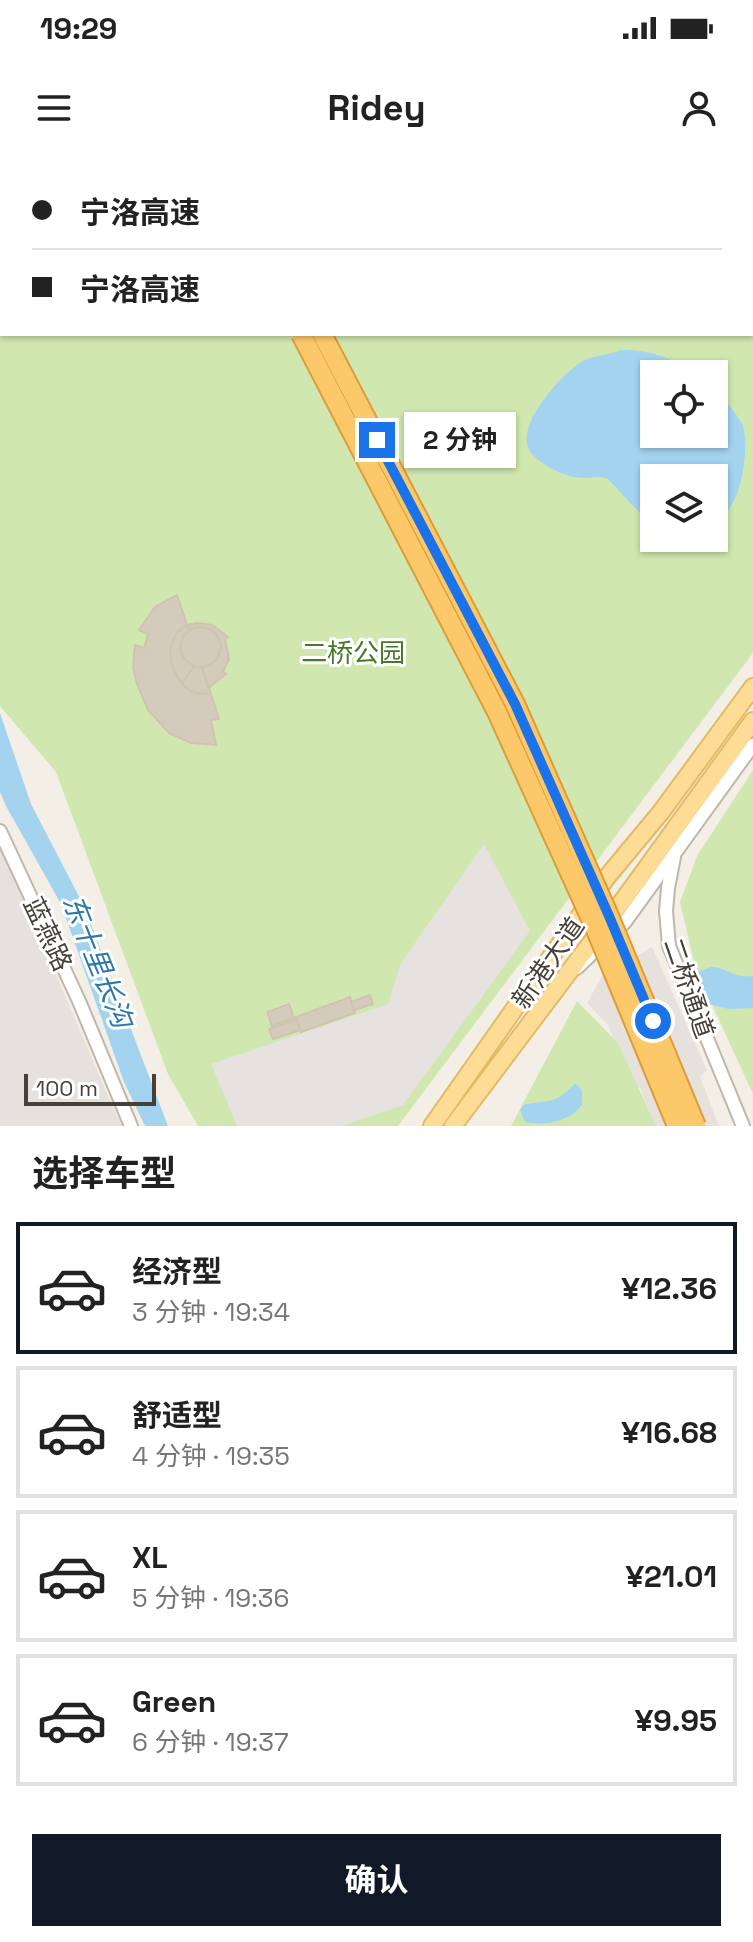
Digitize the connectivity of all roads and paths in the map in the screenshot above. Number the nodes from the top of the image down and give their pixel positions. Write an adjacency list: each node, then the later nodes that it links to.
1 (302, 336): 12 (highway, bridge)
2 (323, 336): 13 (highway, bridge)
3 (753, 687): 10 (main road, 新港大道)
4 (753, 721): 8 (main road, 新港大道)
5 (753, 745): 7 (street)
6 (0, 831): 9 (street, 蓝燕路)
7 (678, 846): 8 (street); 14 (street, 二桥通道)
8 (562, 980): 11 (main road, 新港大道)
9 (131, 1126)
10 (432, 1126)
11 (453, 1126)
12 (677, 1126)
13 (696, 1126)
14 (743, 1126)

